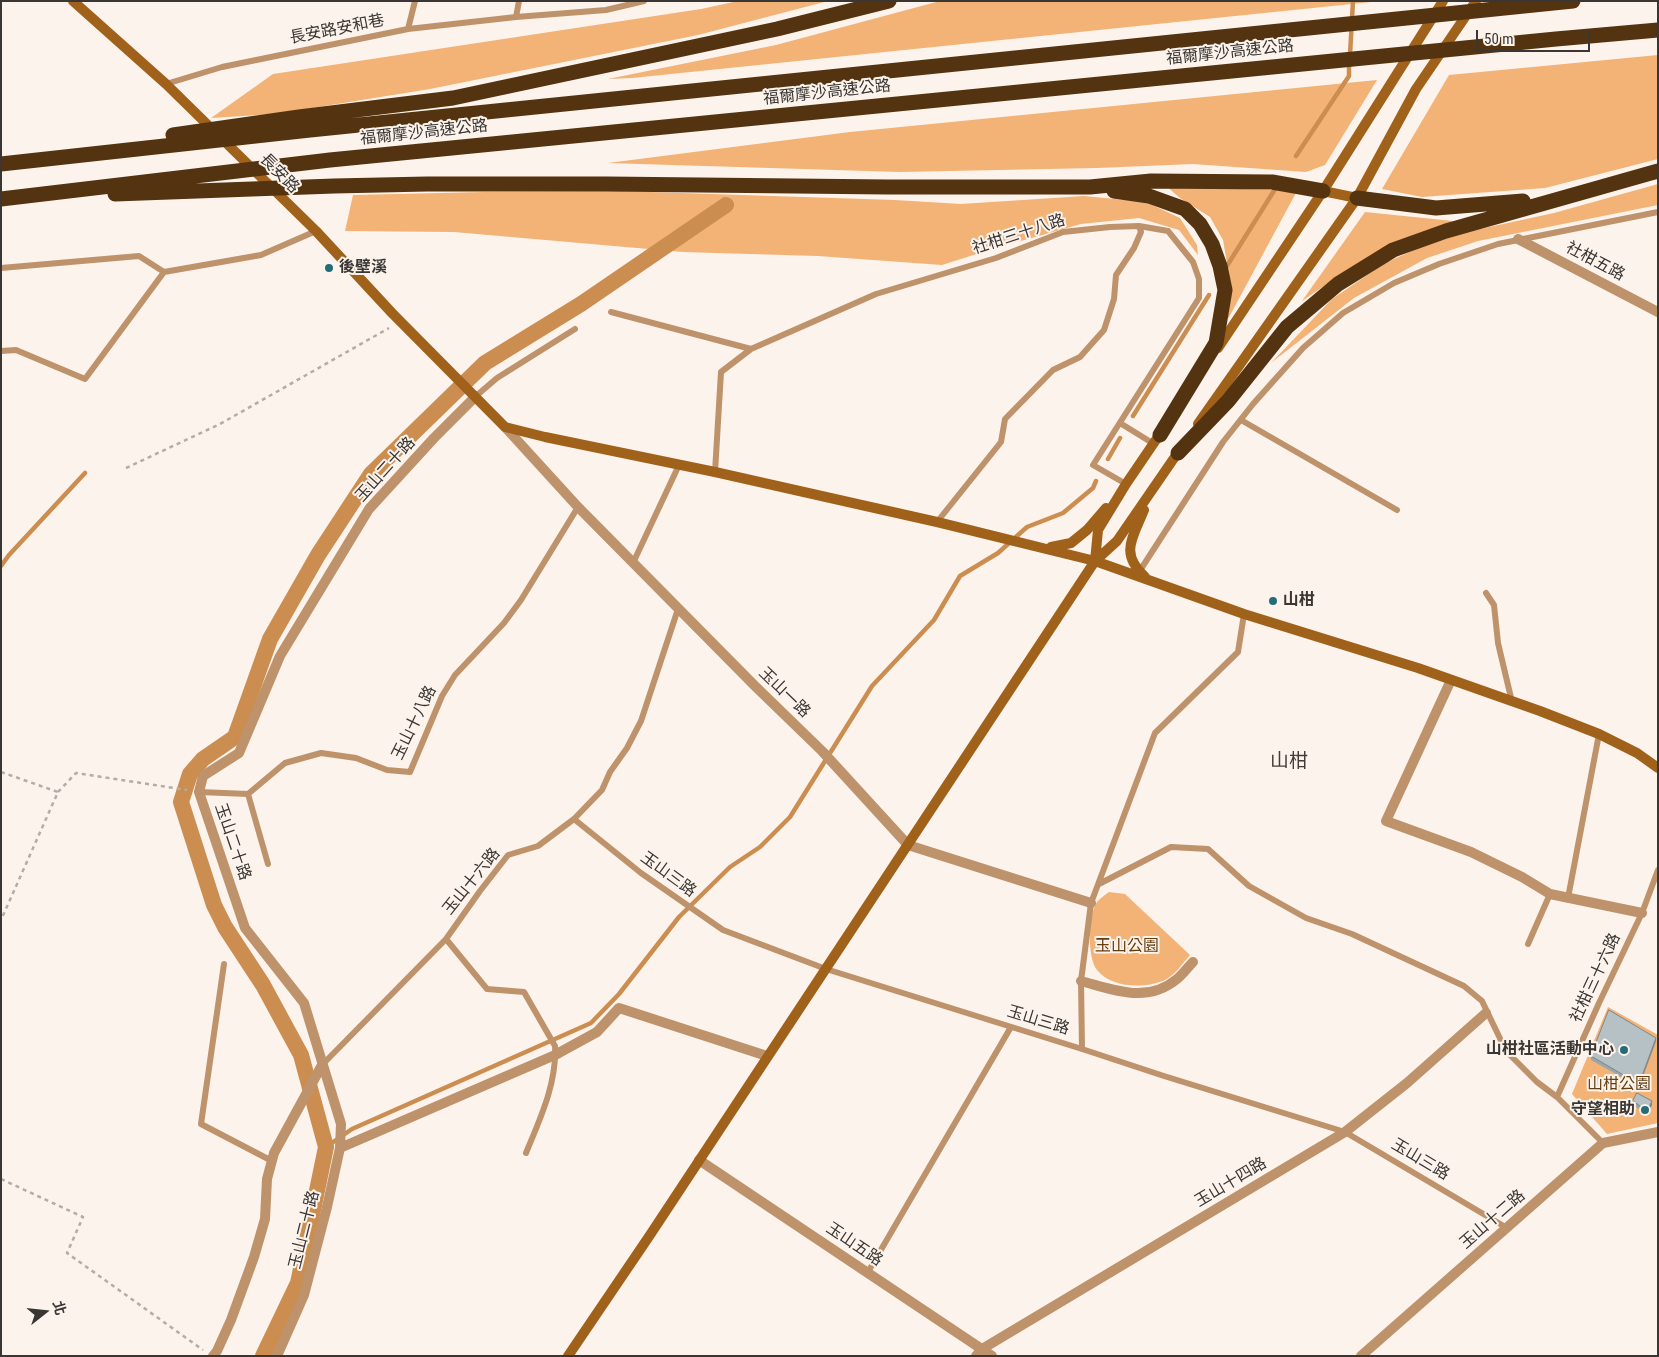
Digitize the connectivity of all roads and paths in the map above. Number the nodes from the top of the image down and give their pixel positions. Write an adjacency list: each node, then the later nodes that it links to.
1 (73, 1): 12 (main road, 長安路)
2 (415, 1): 10 (lane)
3 (519, 1): 9 (lane)
4 (644, 1): 9 (lane, 長安路安和巷)
5 (888, 1): 13 (highway)
6 (1443, 1): 17 (main road)
7 (1476, 1): 18 (main road)
8 (1567, 2): 13 (highway, 福爾摩沙高速公路)
9 (516, 17): 10 (lane, 長安路安和巷)
10 (408, 29): 12 (lane, 長安路安和巷)
11 (1658, 30): 19 (highway, 福爾摩沙高速公路)
12 (166, 84): 22 (main road, 長安路)
13 (1, 162)
14 (1658, 171): 15 (highway)
15 (1613, 183): 18 (highway); 37 (highway)
16 (1090, 188): 17 (highway); 19 (highway); 36 (highway)
17 (1323, 191): 18 (main road); 36 (main road)
18 (1357, 198): 37 (main road)
19 (1, 199)
20 (1658, 212): 23 (lane)
21 (1139, 226): 30 (lane, 社柑三十八路); 34 (lane, 社柑三十八路); 45 (lane)
22 (316, 231): 25 (lane); 28 (main road, 長安路)
23 (1518, 239): 27 (street, 社柑五路); 33 (lane)
24 (1, 268): 25 (lane)
25 (164, 272): 31 (lane)
26 (611, 312): 30 (lane)
27 (1658, 312)
28 (400, 322): 32 (main road, 長安路); 39 (path)
29 (575, 329): 32 (lane)
30 (751, 349): 40 (lane, 社柑三十八路)
31 (1, 351)
32 (476, 396): 35 (main road, 長安路); 60 (street, 玉山二十路)
33 (1241, 420): 44 (lane); 49 (lane)
34 (1120, 423): 36 (lane); 41 (lane, 社柑三十八路)
35 (505, 427): 38 (main road); 43 (street, 玉山一路)
36 (1157, 439): 41 (main road)
37 (1178, 453): 42 (main road)
38 (680, 465): 40 (main road); 48 (lane)
39 (126, 468)
40 (715, 472): 45 (main road)
41 (1126, 484): 46 (main road); 47 (main road)
42 (1152, 492): 47 (main road); 49 (main road)
43 (578, 508): 48 (street, 玉山一路); 61 (lane, 玉山十八路)
44 (1396, 510)
45 (937, 522): 46 (main road)
46 (1046, 548): 47 (main road)
47 (1095, 561): 50 (main road); 63 (main road)
48 (633, 563): 52 (street, 玉山一路)
49 (1139, 572): 50 (main road)
50 (1148, 579): 53 (main road)
51 (1486, 593): 55 (lane)
52 (678, 608): 62 (lane, 玉山十六路); 63 (street, 玉山一路)
53 (1244, 614): 54 (main road); 66 (lane)
54 (1451, 680): 55 (main road); 67 (street)
55 (1512, 702): 56 (main road)
56 (1599, 734): 57 (main road); 68 (lane)
57 (1658, 768)
58 (1, 772): 59 (path)
59 (58, 792): 60 (path); 71 (path)
60 (199, 792): 61 (lane); 83 (street, 玉山二十路)
61 (248, 794): 64 (lane)
62 (574, 819): 72 (lane, 玉山十六路); 76 (lane, 玉山三路)
63 (908, 845): 69 (street); 76 (main road)
64 (268, 864)
65 (1658, 870): 70 (lane, 社柑三十六路)
66 (1099, 884): 69 (lane); 78 (lane)
67 (1550, 894): 68 (street); 73 (lane)
68 (1568, 898): 70 (street)
69 (1091, 903): 77 (lane)
70 (1642, 913): 84 (lane, 社柑三十六路)
71 (1, 920)
72 (446, 939): 81 (lane); 83 (lane, 玉山十六路)
73 (1528, 944)
74 (1193, 962): 77 (street)
75 (224, 964): 91 (lane)
76 (826, 969): 79 (lane, 玉山三路); 82 (main road)
77 (1081, 981): 80 (lane)
78 (1486, 1013): 84 (lane); 85 (street, 玉山十四路)
79 (1011, 1027): 80 (lane, 玉山三路); 94 (lane)
80 (1082, 1049): 85 (lane, 玉山三路)
81 (555, 1051): 82 (street); 88 (street); 89 (lane)
82 (767, 1056): 90 (main road)
83 (322, 1064): 88 (street, 玉山二十路); 91 (street)
84 (1557, 1097): 87 (lane)
85 (1345, 1132): 93 (lane, 玉山三路); 96 (street, 玉山十四路)
86 (1658, 1132): 87 (street)
87 (1603, 1143): 93 (street, 玉山十二路)
88 (340, 1146): 98 (street, 玉山二十路)
89 (526, 1153)
90 (699, 1160): 94 (street, 玉山五路); 99 (main road)
91 (272, 1161): 97 (street)
92 (1, 1179): 95 (path)
93 (1508, 1228): 101 (street, 玉山十二路)
94 (868, 1272): 96 (street, 玉山五路)
95 (203, 1350)
96 (979, 1352): 100 (street, 玉山五路)
97 (213, 1356)
98 (277, 1356)
99 (568, 1356)
100 (992, 1356)
101 (1361, 1356)

